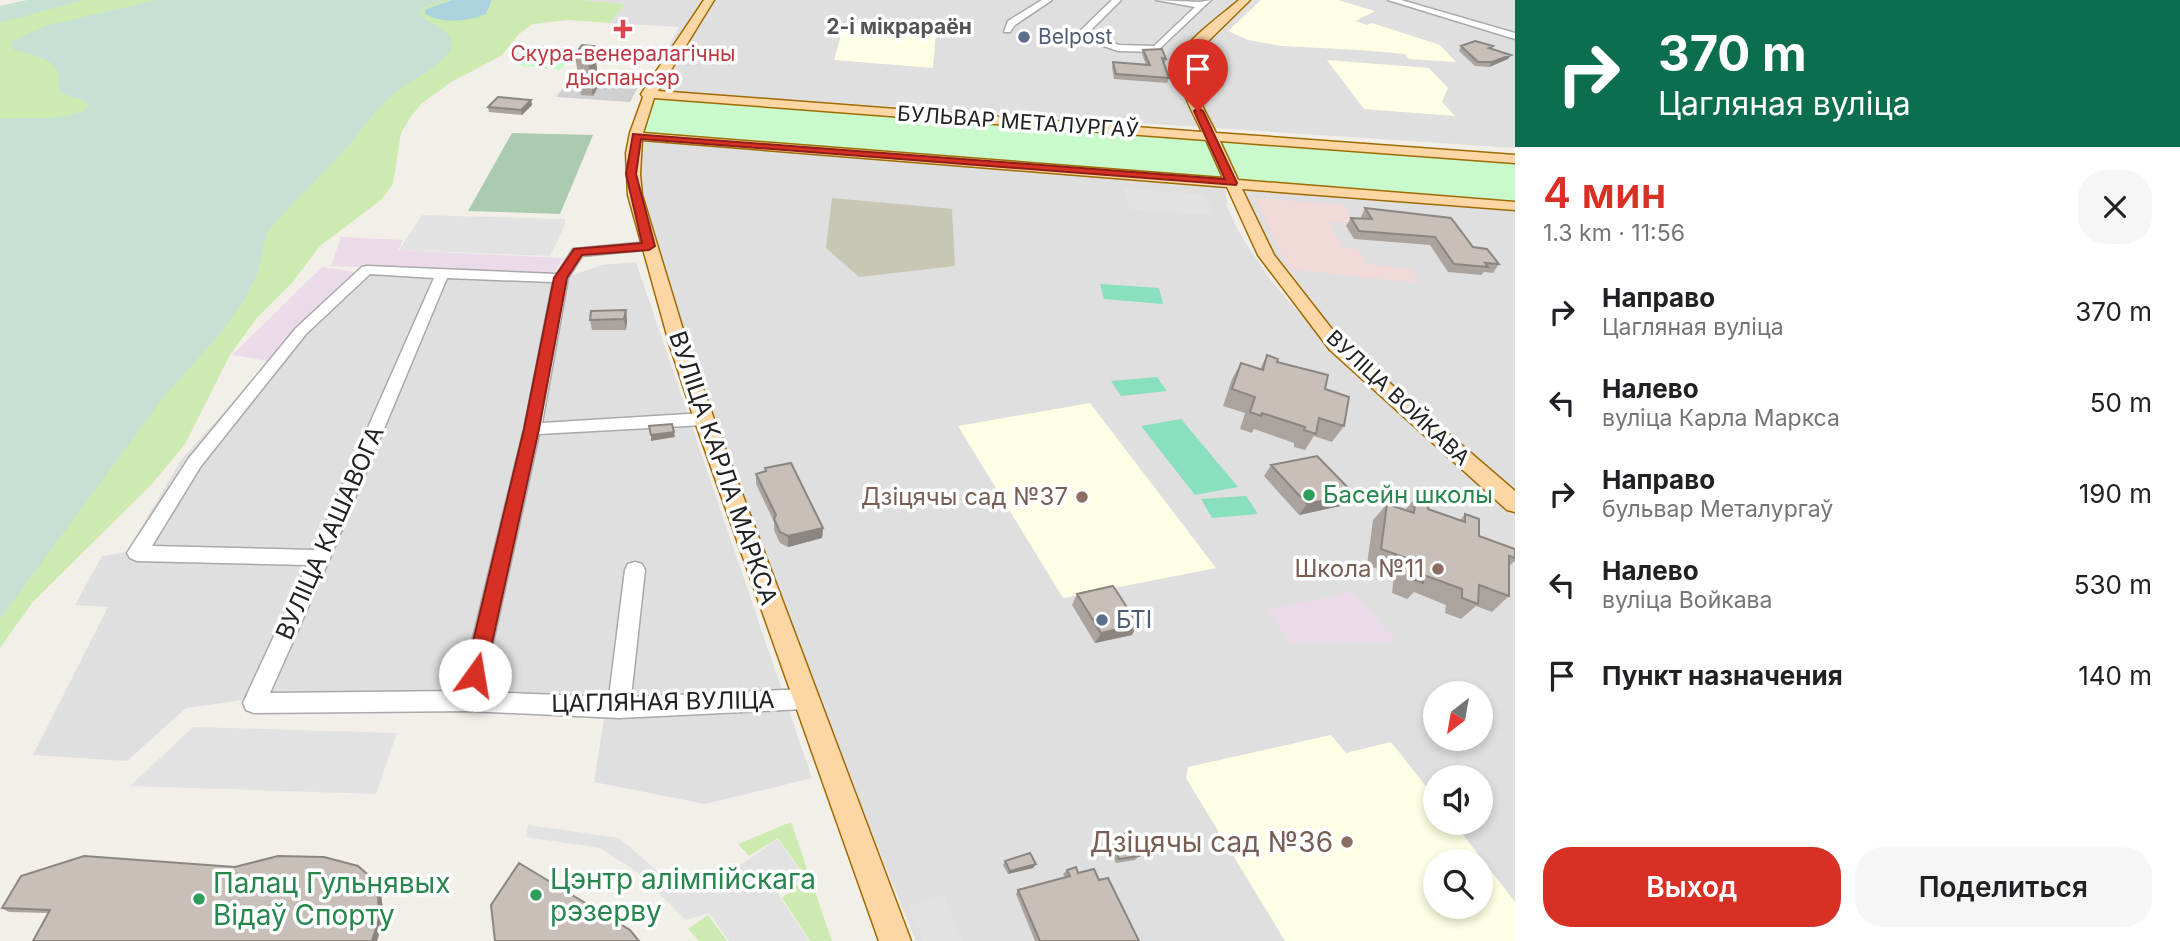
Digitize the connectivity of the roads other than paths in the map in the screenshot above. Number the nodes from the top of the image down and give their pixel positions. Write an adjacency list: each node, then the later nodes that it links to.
1 (709, 0): 10 (main road, ВУЛІЦА КАРЛА МАРКСА)
2 (1048, 0): 8 (street)
3 (1117, 0): 7 (street)
4 (1160, 0): 7 (street)
5 (1245, 0): 12 (main road, ВУЛІЦА ВОЙКАВА)
6 (1392, 0): 9 (street)
7 (1204, 3)
8 (1007, 30)
9 (1515, 36)
10 (648, 94): 11 (main road, ВУЛІЦА КАРЛА МАРКСА); 12 (main road, БУЛЬВАР МЕТАЛУРГАЎ)
11 (636, 136): 14 (main road, БУЛЬВАР МЕТАЛУРГАЎ); 16 (main road, ВУЛІЦА КАРЛА МАРКСА)
12 (1210, 136): 13 (main road, БУЛЬВАР МЕТАЛУРГАЎ); 14 (main road, ВУЛІЦА ВОЙКАВА)
13 (1515, 159)
14 (1232, 183): 15 (main road, БУЛЬВАР МЕТАЛУРГАЎ); 21 (main road, ВУЛІЦА ВОЙКАВА)
15 (1515, 206)
16 (649, 246): 18 (street); 19 (main road, ВУЛІЦА КАРЛА МАРКСА)
17 (442, 274): 18 (street); 22 (street, ВУЛІЦА КАШАВОГА); 22 (street)
18 (561, 278): 20 (street)
19 (704, 419): 20 (street); 24 (main road, ВУЛІЦА КАРЛА МАРКСА)
20 (532, 429): 25 (street)
21 (1515, 504)
22 (320, 558): 25 (street, ВУЛІЦА КАШАВОГА)
23 (635, 570): 26 (street)
24 (805, 699): 26 (street, ЦАГЛЯНАЯ ВУЛІЦА); 27 (main road, ВУЛІЦА КАРЛА МАРКСА)
25 (469, 702): 26 (street, ЦАГЛЯНАЯ ВУЛІЦА)
26 (619, 708)
27 (895, 941)

